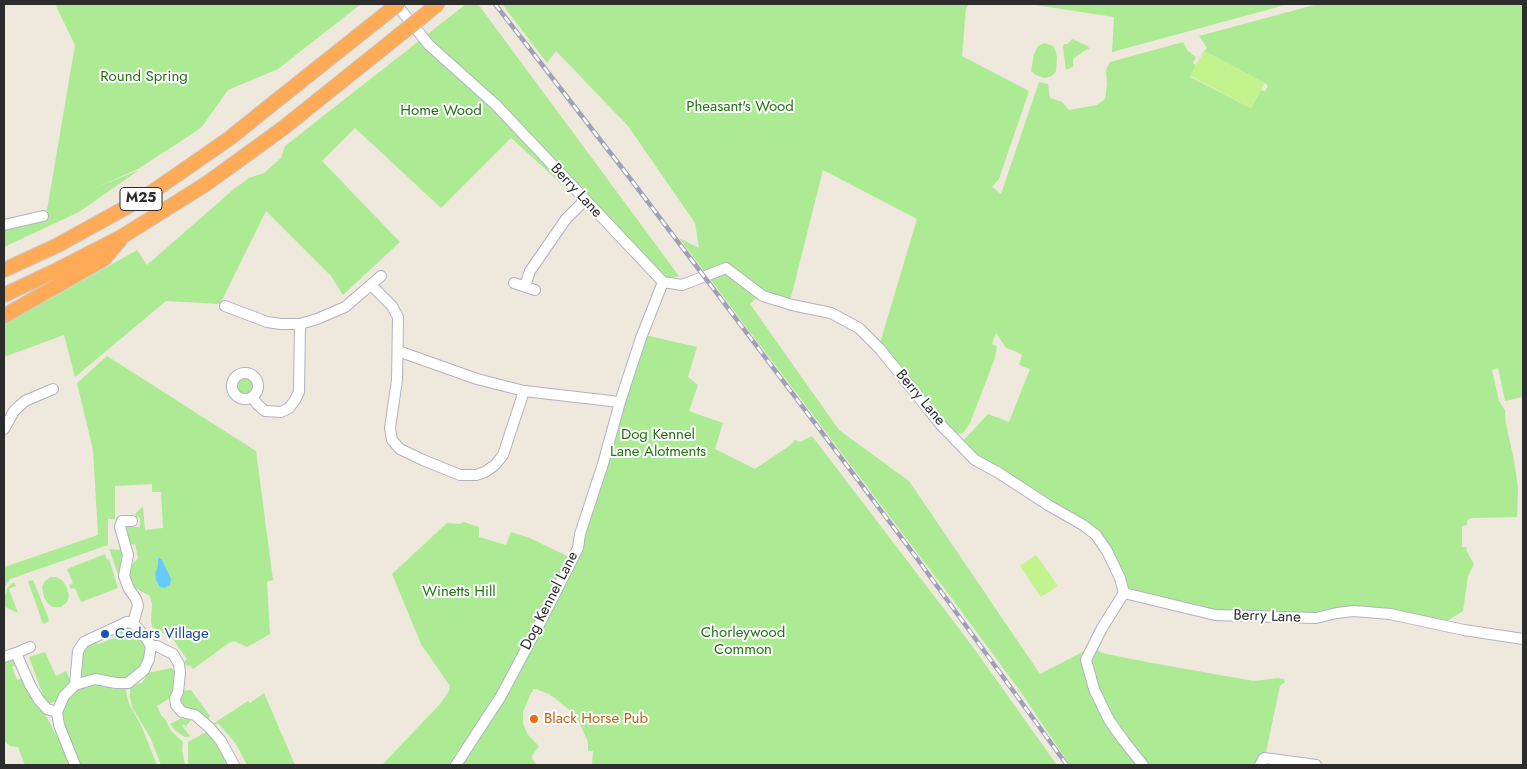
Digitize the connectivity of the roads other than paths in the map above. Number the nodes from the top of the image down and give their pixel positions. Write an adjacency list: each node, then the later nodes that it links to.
1 (397, 4): 3 (street, Berry Lane); 7 (highway, M25, bridge)
2 (438, 4): 6 (highway, M25, bridge)
3 (585, 200): 9 (street, Berry Lane); 12 (street)
4 (43, 216): 5 (street)
5 (4, 226)
6 (123, 236): 14 (highway, M25); 16 (highway, M25)
7 (4, 270)
8 (381, 276): 11 (street)
9 (662, 282): 22 (street, Dog Kennel Lane); 25 (street, Berry Lane)
10 (514, 283): 12 (street)
11 (370, 285): 17 (street); 18 (street)
12 (525, 286): 13 (street)
13 (535, 290)
14 (4, 294)
15 (225, 306): 17 (street)
16 (4, 316)
17 (300, 324): 21 (street)
18 (398, 351): 20 (street); 20 (street)
19 (53, 389): 23 (street)
20 (524, 391): 22 (street)
21 (252, 397)
22 (620, 402): 36 (street, Dog Kennel Lane)
23 (4, 430)
24 (132, 520): 26 (street)
25 (1124, 593): 27 (street, Berry Lane); 37 (street)
26 (133, 623): 28 (street); 32 (street)
27 (1523, 639)
28 (151, 646): 32 (street); 35 (street)
29 (30, 647): 30 (street)
30 (16, 653): 31 (street); 33 (street)
31 (4, 658)
32 (75, 685): 33 (street)
33 (57, 712): 34 (street)
34 (75, 765)
35 (234, 765)
36 (456, 765)
37 (1144, 765)
38 (1260, 765): 39 (street)
39 (1316, 765)

